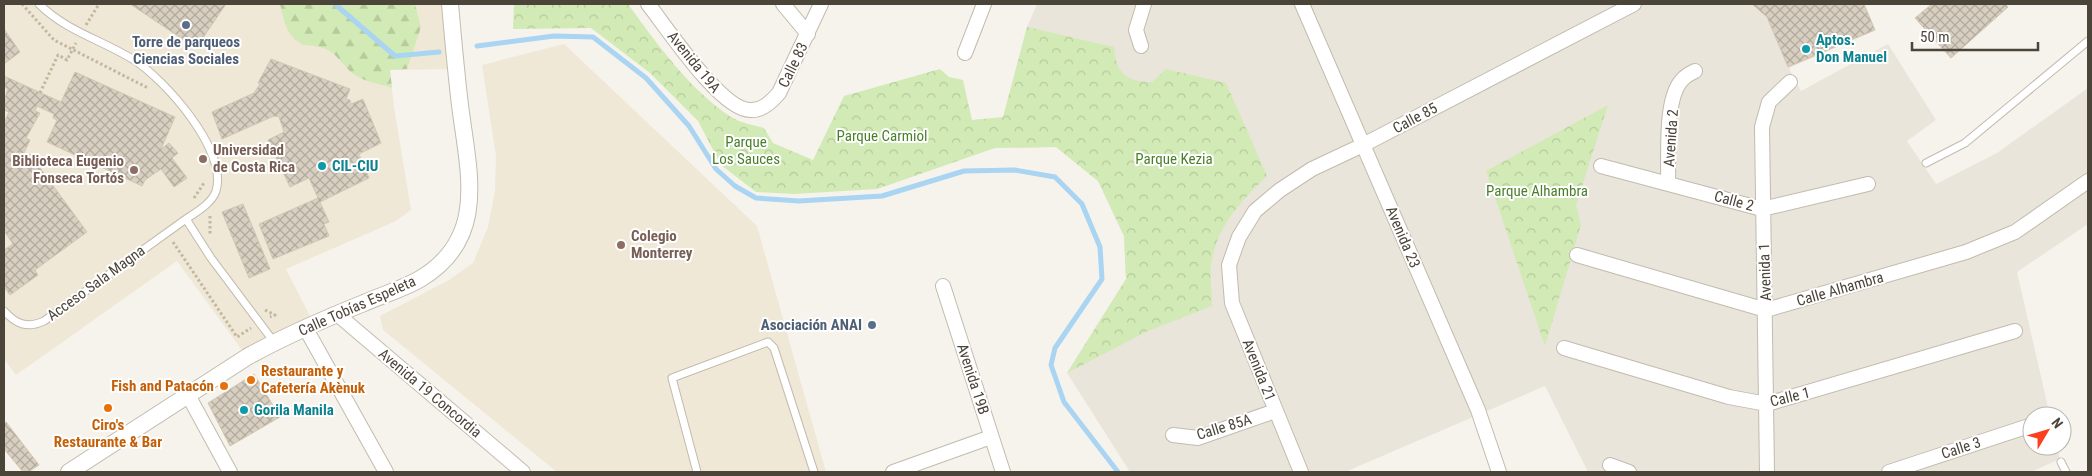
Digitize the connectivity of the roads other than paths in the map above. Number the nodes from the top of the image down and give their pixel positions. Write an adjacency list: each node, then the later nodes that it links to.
1 (39, 4): 24 (lane, Acceso Sala Magna)
2 (450, 4): 30 (street, Calle Tobías Espeleta)
3 (648, 4): 16 (street, Avenida 19A)
4 (783, 4): 10 (street)
5 (821, 4): 10 (street, Calle 83)
6 (984, 4): 13 (street)
7 (1144, 4): 12 (street)
8 (1302, 4): 17 (street, Avenida 23)
9 (1634, 4): 17 (street, Calle 85)
10 (808, 34): 16 (street, Calle 83)
11 (2088, 40): 18 (lane)
12 (1141, 46)
13 (966, 53)
14 (1695, 71): 21 (street, Avenida 2)
15 (1790, 82): 23 (street, Avenida 1)
16 (749, 110)
17 (1363, 145): 26 (street, Calle 85); 53 (street, Avenida 23)
18 (1926, 163)
19 (1601, 166): 21 (street, Calle 2)
20 (2088, 181): 28 (street, Calle Alhambra)
21 (1668, 183): 23 (street, Calle 2)
22 (1868, 184): 23 (street, Calle 2)
23 (1762, 208): 28 (street, Avenida 1)
24 (186, 219): 29 (lane, Acceso Sala Magna); 33 (lane)
25 (1577, 255): 28 (street)
26 (1229, 266): 37 (street, Avenida 21)
27 (944, 286): 40 (street, Avenida 19B)
28 (1766, 310): 36 (street, Avenida 1)
29 (4, 311)
30 (337, 314): 31 (street, Calle Tobías Espeleta); 47 (street, Avenida 19 Concordia)
31 (306, 328): 33 (street, Calle Tobías Espeleta); 46 (street)
32 (2014, 331): 36 (street, Calle 1)
33 (274, 342): 35 (street, Calle Tobías Espeleta)
34 (1564, 348): 36 (street, Calle 1)
35 (188, 395): 43 (street, Calle Tobías Espeleta); 45 (street)
36 (1767, 404): 55 (street, Avenida 1)
37 (1275, 411): 39 (street, Calle 85A); 52 (street, Avenida 21)
38 (2022, 428): 56 (street, Calle 3)
39 (1173, 435)
40 (991, 437): 50 (street); 51 (street, Avenida 19B)
41 (2062, 462): 57 (lane)
42 (1610, 465): 54 (street)
43 (87, 467): 44 (street, Calle Tobías Espeleta)
44 (69, 472)
45 (230, 472)
46 (386, 472)
47 (523, 472)
48 (697, 472): 49 (lane)
49 (814, 472)
50 (893, 472)
51 (1003, 472)
52 (1301, 472)
53 (1499, 472)
54 (1629, 472)
55 (1767, 472)
56 (1889, 472)
57 (2066, 472)

